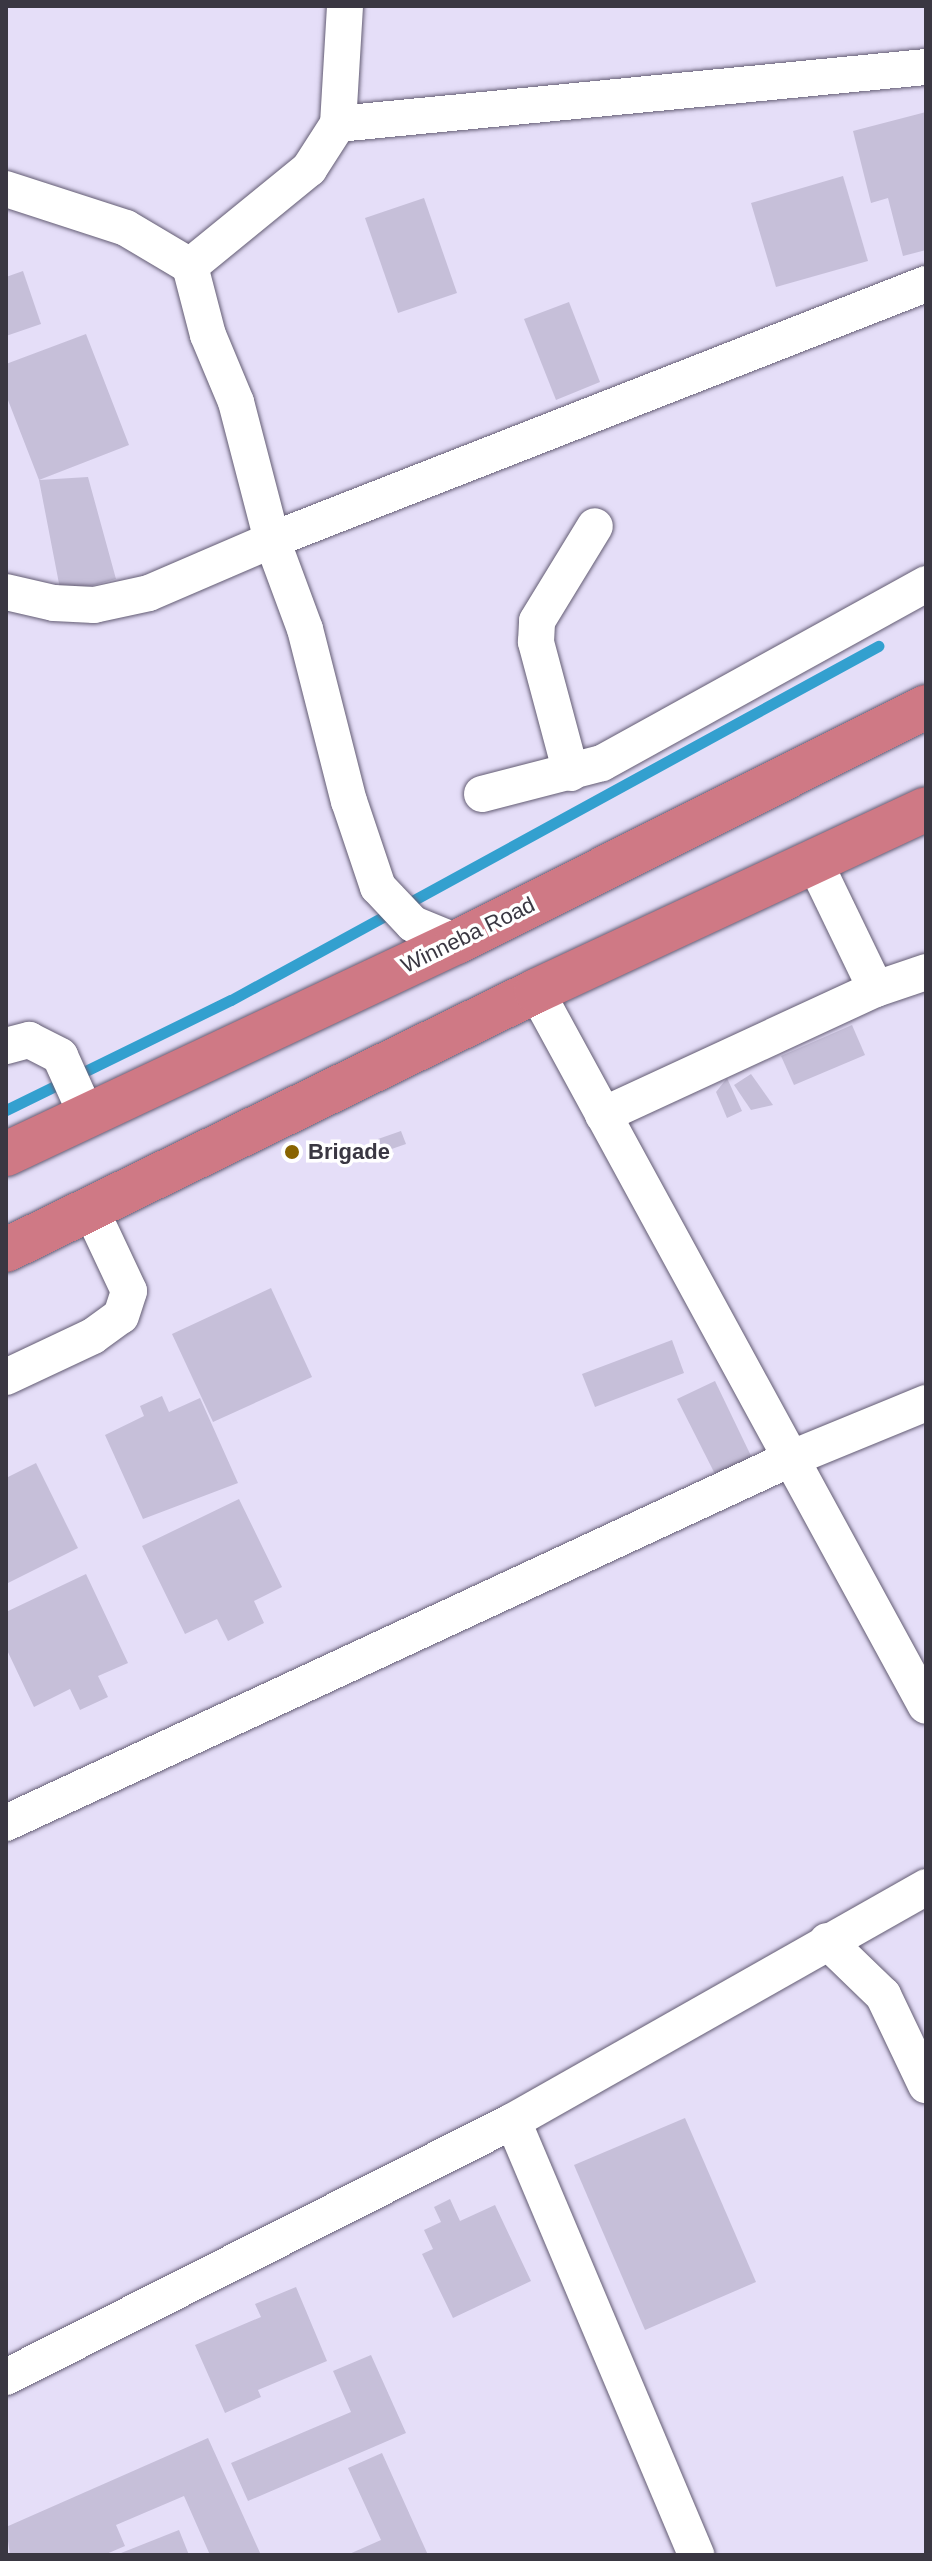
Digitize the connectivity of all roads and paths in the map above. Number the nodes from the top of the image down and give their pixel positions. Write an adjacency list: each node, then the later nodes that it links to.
1 (345, 6): 3 (street)
2 (926, 67): 3 (street)
3 (338, 124): 5 (street)
4 (6, 189): 5 (street)
5 (190, 266): 8 (street)
6 (926, 284): 8 (street)
7 (595, 526): 12 (street)
8 (272, 540): 10 (street); 16 (street)
9 (926, 584): 12 (street)
10 (6, 592)
11 (926, 707): 16 (highway, Winneba Road)
12 (571, 773): 13 (street)
13 (482, 794)
14 (926, 809): 15 (highway)
15 (814, 861): 18 (street); 19 (highway)
16 (457, 942): 22 (highway, Winneba Road)
17 (926, 972): 18 (street)
18 (876, 989): 21 (street)
19 (536, 991): 21 (street); 24 (highway)
20 (6, 1046): 22 (street)
21 (603, 1115): 28 (street)
22 (87, 1116): 23 (highway, Winneba Road)
23 (6, 1154)
24 (90, 1208): 25 (highway); 26 (street)
25 (6, 1250)
26 (6, 1377)
27 (926, 1403): 28 (street)
28 (792, 1458): 29 (street); 30 (street)
29 (926, 1706)
30 (6, 1823)
31 (926, 1887): 32 (street)
32 (827, 1941): 33 (street); 34 (street)
33 (926, 2085)
34 (513, 2121): 35 (street); 36 (street)
35 (6, 2377)
36 (696, 2555)

